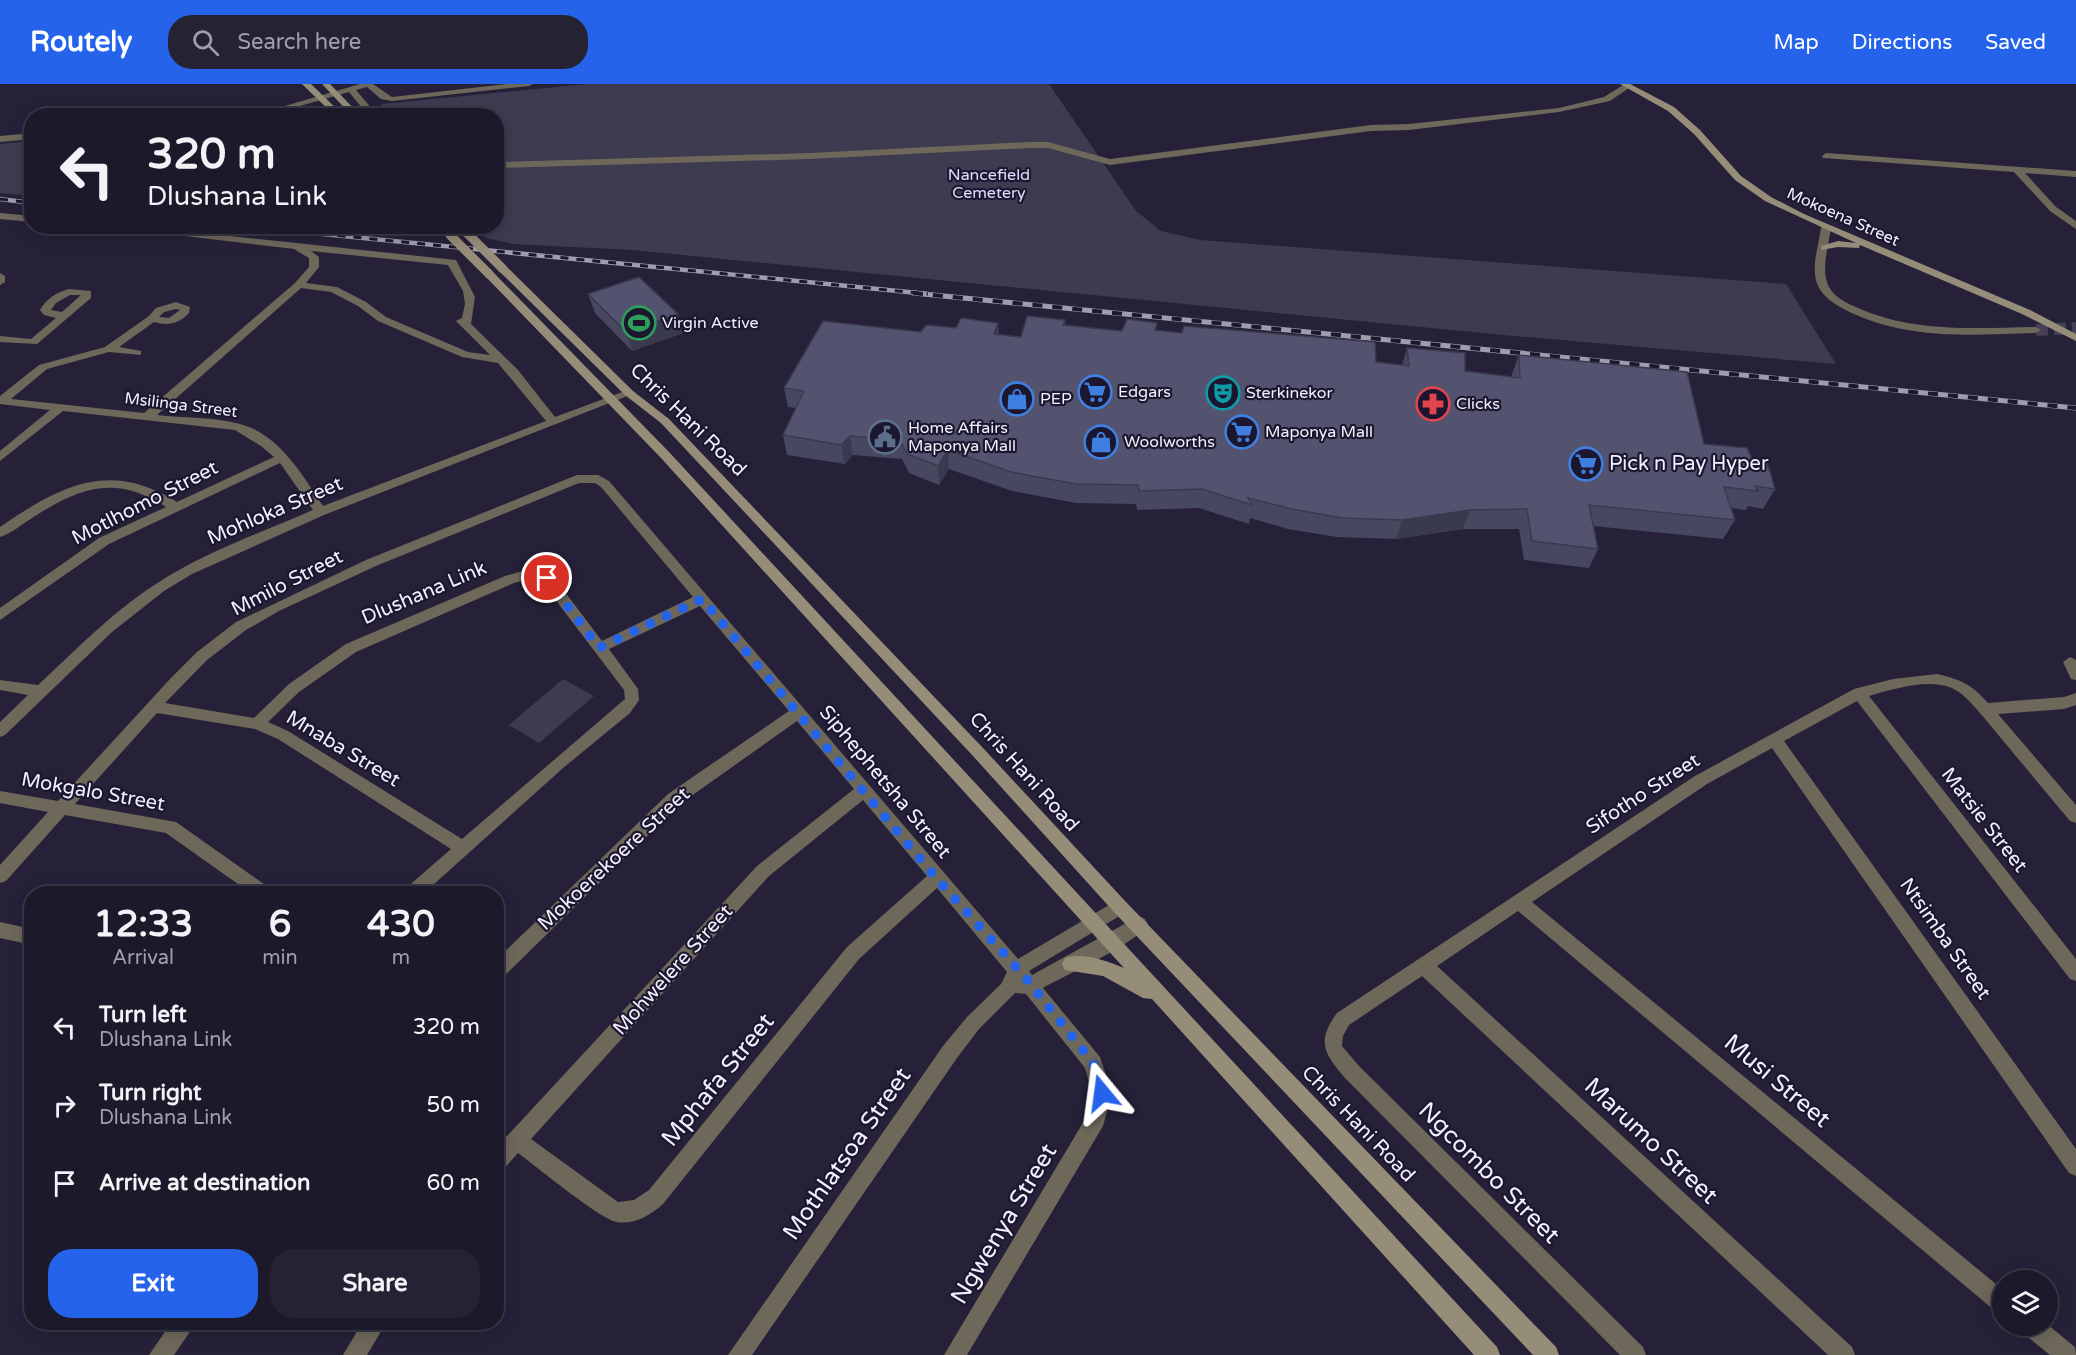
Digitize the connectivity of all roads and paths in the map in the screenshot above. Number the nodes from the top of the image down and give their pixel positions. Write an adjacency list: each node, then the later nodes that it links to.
1 (306, 84): 8 (main road)
2 (326, 84): 7 (main road)
3 (368, 84): 4 (street); 6 (street)
4 (529, 84)
5 (1626, 85): 18 (street); 24 (main road, Mokoena Street)
6 (351, 90): 7 (street); 14 (street)
7 (337, 94): 8 (street); 13 (main road)
8 (322, 98): 9 (street); 12 (main road)
9 (286, 108)
10 (299, 108): 11 (street)
11 (319, 108)
12 (333, 108)
13 (350, 108)
14 (367, 108)
15 (24, 137): 16 (street)
16 (0, 140)
17 (1826, 156): 19 (street)
18 (504, 165)
19 (2016, 169): 20 (street); 23 (street)
20 (2076, 174)
21 (0, 216): 22 (street)
22 (24, 218)
23 (2076, 226)
24 (1826, 227): 29 (street); 30 (main road, Mokoena Street)
25 (181, 234): 28 (street)
26 (449, 234): 31 (main road, Chris Hani Road, bridge)
27 (467, 234): 31 (main road, Chris Hani Road, bridge)
28 (296, 246): 34 (street); 43 (street)
29 (1824, 248): 30 (main road); 37 (street)
30 (1897, 257): 38 (main road, Mokoena Street)
31 (496, 272): 44 (main road, Chris Hani Road); 46 (main road, Chris Hani Road)
32 (0, 276): 33 (street)
33 (0, 282)
34 (299, 285): 43 (street); 48 (street)
35 (64, 316): 42 (street)
36 (153, 318): 40 (street)
37 (2036, 330)
38 (2076, 338)
39 (0, 339): 42 (street)
40 (109, 349): 41 (street); 42 (street)
41 (137, 353)
42 (38, 354): 45 (street)
43 (500, 360): 49 (street)
44 (629, 393): 46 (street, Mohloka Street); 79 (main road, Chris Hani Road)
45 (0, 401): 47 (street, Msilinga Street)
46 (610, 401): 49 (street, Mohloka Street); 80 (main road, Chris Hani Road)
47 (61, 407): 48 (street, Msilinga Street); 51 (street)
48 (147, 417): 50 (street, Msilinga Street)
49 (553, 422): 54 (street, Mohloka Street)
50 (283, 457): 53 (street, Motlhomo Street); 54 (street, Msilinga Street)
51 (0, 458)
52 (605, 484): 56 (street, Siphephetsha Street); 63 (street, Mmilo Street)
53 (174, 506): 55 (street); 57 (street, Motlhomo Street)
54 (320, 512): 60 (street, Mohloka Street)
55 (0, 533)
56 (702, 599): 58 (street); 65 (street, Siphephetsha Street)
57 (0, 615)
58 (599, 648): 66 (street, Dlushana Link); 73 (street, Dlushana Link)
59 (0, 685): 60 (street)
60 (40, 691): 67 (street, Mohloka Street)
61 (1859, 693): 64 (street, Sifotho Street); 68 (street, Sifotho Street); 89 (street, Matsie Street)
62 (2076, 699): 64 (street)
63 (153, 707): 66 (street, Mnaba Street); 71 (street, Mmilo Street)
64 (1985, 709): 72 (street, Sifotho Street)
65 (797, 713): 69 (street, Siphephetsha Street); 85 (street, Mokoerekoere Street)
66 (257, 724): 73 (street, Mnaba Street)
67 (0, 731)
68 (1775, 740): 78 (street, Sifotho Street); 97 (street, Ntsimba Street)
69 (863, 791): 75 (street, Siphephetsha Street); 95 (street, Mohwelere Street)
70 (0, 797): 71 (street, Mokgalo Street)
71 (63, 807): 74 (street, Mmilo Street); 76 (street, Mokgalo Street)
72 (2075, 813)
73 (464, 849): 77 (street, Dlushana Link)
74 (0, 876)
75 (937, 879): 88 (street, Siphephetsha Street); 95 (street, Mphafa Street)
76 (254, 886)
77 (420, 886)
78 (1518, 901): 87 (street, Sifotho Street); 98 (street, Musi Street)
79 (1120, 907): 80 (street); 81 (main road, Chris Hani Road)
80 (1095, 924): 84 (main road, Chris Hani Road); 88 (street)
81 (1138, 924): 84 (street); 107 (main road, Chris Hani Road)
82 (0, 930): 83 (street)
83 (24, 935)
84 (1112, 942): 86 (street); 92 (main road, Chris Hani Road)
85 (504, 964)
86 (1071, 964): 90 (street); 92 (main road)
87 (1423, 965): 93 (street, Sifotho Street); 109 (street, Marumo Street)
88 (1018, 968): 90 (street, Siphephetsha Street); 91 (street, Mothlatsoa Street)
89 (2076, 973)
90 (1031, 985): 91 (street); 94 (street, Siphephetsha Street)
91 (1007, 990): 104 (street, Mothlatsoa Street)
92 (1166, 1003): 106 (main road, Chris Hani Road)
93 (1343, 1019): 108 (street, Ngcombo Street)
94 (1096, 1119): 105 (street, Ngwenya Street)
95 (518, 1141): 96 (street, Mohwelere Street)
96 (504, 1155)
97 (2076, 1166)
98 (1992, 1294)
99 (180, 1330): 102 (street)
100 (370, 1330): 103 (street)
101 (2044, 1336): 110 (street)
102 (160, 1355)
103 (354, 1355)
104 (739, 1355)
105 (955, 1355)
106 (1489, 1355)
107 (1548, 1355)
108 (1635, 1355)
109 (1844, 1355)
110 (2067, 1355)

